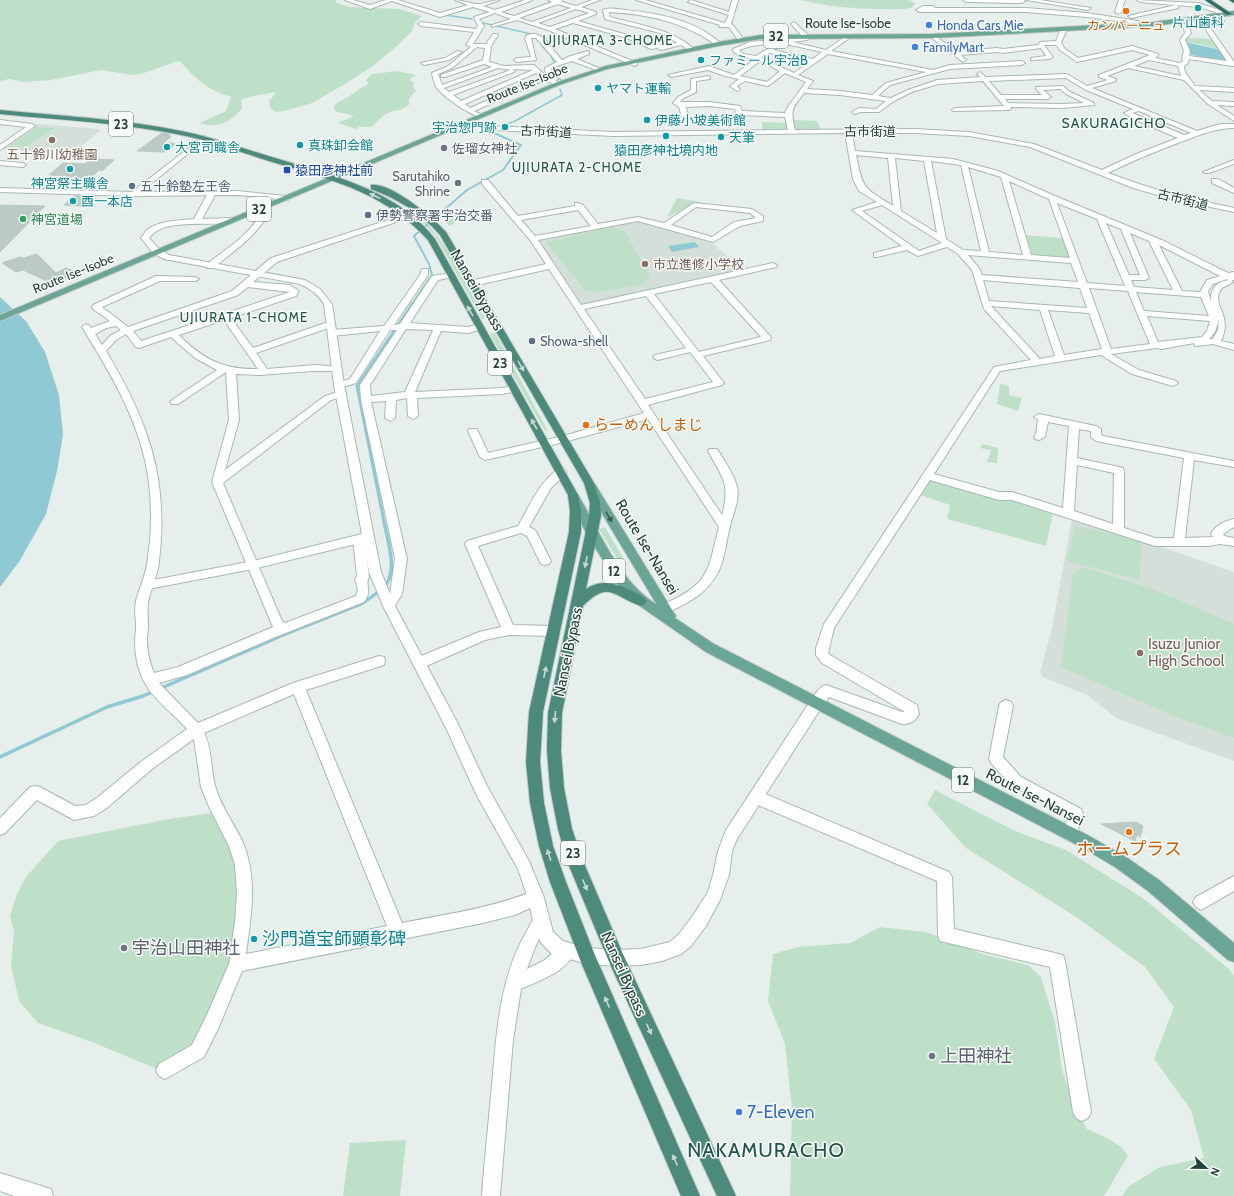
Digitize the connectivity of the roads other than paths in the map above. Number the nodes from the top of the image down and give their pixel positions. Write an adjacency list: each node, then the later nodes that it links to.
1 (348, 0): 2 (street)
2 (392, 0): 28 (street)
3 (458, 0): 25 (street)
4 (497, 0): 25 (street)
5 (530, 0): 37 (street)
6 (551, 0): 21 (street)
7 (563, 0): 21 (street)
8 (597, 0): 29 (street)
9 (639, 0): 26 (street)
10 (664, 0): 26 (street)
11 (697, 0): 22 (street)
12 (735, 0): 39 (street)
13 (966, 0): 14 (street)
14 (1023, 0): 34 (street)
15 (1029, 0): 33 (street)
16 (1122, 0): 38 (street)
17 (1140, 0): 27 (street)
18 (1208, 0): 40 (highway)
19 (1217, 0): 40 (highway)
20 (418, 2): 28 (street)
21 (557, 2): 29 (street); 42 (street)
22 (691, 2): 32 (street); 39 (street)
23 (1198, 2): 27 (street); 40 (street)
24 (1225, 2): 31 (highway)
25 (475, 4): 28 (street); 37 (street)
26 (653, 4): 32 (street)
27 (1187, 4): 41 (street)
28 (408, 5)
29 (576, 8): 46 (street); 49 (street)
30 (933, 8): 34 (street)
31 (1234, 8)
32 (672, 9): 35 (street)
33 (1096, 9)
34 (1029, 10): 54 (street)
35 (680, 11): 43 (street); 45 (street)
36 (1111, 11): 38 (street)
37 (494, 12): 42 (street); 61 (street)
38 (1118, 12): 41 (street)
39 (732, 14): 53 (street)
40 (1233, 15): 51 (main road, Route Ise-Isobe / 32); 54 (main road, Route Ise-Isobe / 32)
41 (1131, 16): 54 (street)
42 (514, 18): 49 (street); 56 (street)
43 (660, 18): 47 (street); 60 (street)
44 (445, 19): 55 (street)
45 (706, 19): 47 (street); 53 (street)
46 (573, 21): 58 (street); 66 (street)
47 (681, 23): 60 (street); 62 (street)
48 (421, 24): 55 (street)
49 (531, 24): 58 (street)
50 (794, 24): 65 (street)
51 (1180, 24): 54 (main road, Route Ise-Isobe / 32); 85 (street)
52 (1205, 24): 96 (street)
53 (727, 25): 57 (street); 69 (street)
54 (1156, 25): 63 (main road, Route Ise-Isobe / 32); 65 (main road, Route Ise-Isobe / 32)
55 (437, 26): 61 (street)
56 (494, 26)
57 (713, 28)
58 (550, 29): 94 (street)
59 (706, 29): 62 (street)
60 (657, 30): 66 (street); 70 (street)
61 (478, 31): 74 (street)
62 (699, 31): 72 (street)
63 (1063, 31): 68 (main road, Route Ise-Isobe / 32); 71 (street)
64 (495, 35): 75 (street)
65 (806, 36): 67 (main road, Route Ise-Isobe / 32); 69 (main road, Route Ise-Isobe / 32); 88 (street); 94 (main road, Route Ise-Isobe / 32)
66 (629, 37): 70 (street)
67 (846, 38): 68 (main road, Route Ise-Isobe / 32); 73 (street)
68 (936, 38): 83 (street)
69 (741, 40): 72 (main road, Route Ise-Isobe / 32)
70 (683, 43): 79 (street)
71 (1058, 43): 78 (street); 87 (street)
72 (718, 44): 79 (main road, Route Ise-Isobe / 32)
73 (837, 45): 77 (street); 81 (street)
74 (472, 46): 75 (street); 93 (street); 113 (street)
75 (488, 46): 90 (street)
76 (805, 46): 80 (street); 81 (street); 84 (street)
77 (844, 46)
78 (1042, 46): 83 (street); 89 (street)
79 (692, 50): 94 (main road, Route Ise-Isobe / 32)
80 (768, 51): 84 (street); 88 (street)
81 (828, 52): 91 (street); 107 (street)
82 (587, 53): 86 (street)
83 (956, 54): 98 (street)
84 (791, 56): 91 (street); 101 (street)
85 (1185, 57): 96 (street); 97 (street)
86 (570, 58): 92 (street); 104 (street)
87 (1149, 58): 97 (street); 99 (street)
88 (758, 59): 101 (street); 110 (street)
89 (1033, 59)
90 (487, 61): 100 (street); 113 (street)
91 (813, 61): 109 (street)
92 (560, 62): 102 (street); 119 (street)
93 (424, 63)
94 (633, 63): 104 (main road, Route Ise-Isobe / 32); 147 (main road, Route Ise-Isobe / 32)
95 (1022, 63): 98 (street)
96 (1233, 64)
97 (1181, 65): 118 (street)
98 (970, 66): 107 (street); 117 (street)
99 (1127, 66): 118 (street); 122 (street)
100 (496, 67): 102 (street); 121 (street)
101 (775, 67): 106 (street)
102 (510, 68): 103 (street)
103 (520, 68): 105 (street); 127 (street)
104 (598, 69): 119 (main road, Route Ise-Isobe / 32)
105 (538, 70): 114 (street); 131 (street)
106 (784, 71): 109 (street); 120 (street)
107 (931, 71): 128 (street)
108 (671, 75): 110 (street)
109 (794, 75): 125 (street)
110 (735, 76): 116 (street)
111 (1067, 76): 112 (street); 117 (street); 122 (street)
112 (1082, 76)
113 (436, 78): 121 (street)
114 (545, 78): 119 (street); 138 (street)
115 (708, 78): 133 (street)
116 (744, 79): 120 (street); 136 (street)
117 (984, 79): 129 (street); 130 (street)
118 (1186, 79): 123 (street)
119 (559, 83): 143 (main road, Route Ise-Isobe / 32)
120 (768, 84): 124 (street)
121 (440, 88): 127 (street)
122 (1087, 88): 137 (street)
123 (1194, 88): 126 (street); 132 (street)
124 (761, 89)
125 (803, 90): 128 (street); 142 (street)
126 (1234, 90)
127 (449, 94): 131 (street)
128 (874, 97): 130 (street)
129 (999, 97): 135 (street); 135 (street)
130 (892, 100): 141 (street)
131 (461, 103): 138 (street)
132 (1211, 103): 134 (street); 145 (street)
133 (682, 104): 136 (street); 144 (street)
134 (1234, 104)
135 (1006, 105): 139 (street)
136 (738, 107): 142 (street)
137 (1138, 109): 151 (street); 153 (street)
138 (470, 110): 143 (street)
139 (955, 110)
140 (1, 112): 152 (highway, 23)
141 (855, 112)
142 (788, 115): 150 (street)
143 (480, 116): 147 (main road, Route Ise-Isobe / 32)
144 (685, 117)
145 (1234, 119)
146 (0, 122): 154 (street)
147 (468, 123): 150 (street, 古市街道); 165 (main road, Route Ise-Isobe / 32)
148 (1234, 126): 151 (street)
149 (848, 131): 150 (street, 古市街道); 156 (street); 164 (street, 古市街道)
150 (792, 132)
151 (1197, 133): 153 (street)
152 (204, 138): 155 (highway, 23); 175 (street)
153 (1185, 138): 164 (street)
154 (2, 145)
155 (240, 150): 165 (highway, 23); 167 (highway, 23)
156 (851, 153): 157 (street); 178 (street)
157 (891, 156): 158 (street); 181 (street)
158 (927, 158): 161 (street); 193 (street)
159 (1234, 162): 163 (street)
160 (0, 163): 162 (street)
161 (964, 163): 166 (street); 197 (street)
162 (23, 165)
163 (1207, 172)
164 (1102, 174): 180 (street, 古市街道)
165 (342, 175): 167 (main road, Route Ise-Isobe / 32); 182 (highway, Nansei Bypass / 23)
166 (1004, 175): 177 (street); 199 (street)
167 (332, 179): 176 (main road, Route Ise-Isobe / 32); 183 (highway, Nansei Bypass / 23, one-way to 167)
168 (1215, 181): 171 (street)
169 (485, 182): 185 (street)
170 (1234, 182): 171 (street)
171 (1223, 186): 173 (street)
172 (0, 190): 175 (street)
173 (1234, 191)
174 (212, 193): 175 (street); 176 (street); 187 (street)
175 (134, 194)
176 (285, 198): 179 (main road, Route Ise-Isobe / 32)
177 (1052, 198): 184 (street); 200 (street)
178 (882, 203): 181 (street); 194 (street)
179 (260, 208): 186 (main road, Route Ise-Isobe / 32); 201 (street)
180 (1234, 210)
181 (898, 213): 193 (street)
182 (425, 215): 183 (street); 212 (highway, Nansei Bypass / 23)
183 (409, 217): 205 (street); 206 (highway, Nansei Bypass / 23)
184 (1100, 218): 190 (street); 208 (street)
185 (516, 219): 189 (street); 191 (street)
186 (232, 220): 187 (street); 195 (main road, Route Ise-Isobe / 32)
187 (196, 222): 195 (street)
188 (664, 226): 188 (street); 189 (street)
189 (596, 227): 191 (street)
190 (1124, 228): 192 (street); 208 (street)
191 (533, 239): 202 (street)
192 (1152, 239): 209 (street); 217 (street)
193 (944, 242): 194 (street); 196 (street)
194 (908, 247): 198 (street)
195 (156, 251): 201 (street); 216 (main road, Route Ise-Isobe / 32)
196 (961, 252): 197 (street); 207 (street)
197 (986, 254): 199 (street)
198 (877, 255)
199 (1028, 257): 200 (street)
200 (1074, 261): 214 (street)
201 (210, 266): 205 (street)
202 (550, 266): 212 (street); 222 (street)
203 (773, 266): 211 (street)
204 (425, 271): 232 (street)
205 (257, 274): 213 (street); 234 (street)
206 (450, 275): 230 (street); 231 (highway, Nansei Bypass / 23, one-way to 206)
207 (978, 277): 214 (street); 220 (street)
208 (1126, 277): 215 (street)
209 (1232, 278): 219 (street); 237 (street)
210 (195, 279): 229 (street)
211 (714, 279): 218 (street); 242 (street)
212 (473, 283): 264 (highway, Nansei Bypass / 23, one-way to 264)
213 (247, 284): 226 (street); 235 (street)
214 (1083, 286): 215 (street); 223 (street)
215 (1131, 289): 217 (street); 225 (street)
216 (55, 292): 224 (main road, Route Ise-Isobe / 32); 227 (main road, Route Ise-Isobe / 32)
217 (1178, 292): 219 (street)
218 (648, 293): 222 (street); 242 (street)
219 (1204, 295): 228 (street)
220 (986, 303): 221 (street); 246 (street)
221 (1043, 307): 223 (street); 245 (street)
222 (579, 308): 257 (street)
223 (1092, 311): 243 (street)
224 (0, 312)
225 (1141, 313): 228 (street); 238 (street)
226 (226, 317): 236 (street); 241 (street)
227 (0, 318)
228 (1215, 319): 238 (street)
229 (118, 323): 235 (street); 240 (street)
230 (402, 326): 232 (street); 233 (street); 255 (street)
231 (480, 327): 233 (street); 251 (highway, Nansei Bypass / 23)
232 (388, 328): 234 (street); 252 (street)
233 (438, 328): 253 (street)
234 (331, 329): 241 (street); 247 (street)
235 (127, 330): 236 (street); 240 (street)
236 (173, 334): 248 (street)
237 (1215, 342): 238 (street); 239 (street)
238 (1155, 345): 243 (street)
239 (1234, 347)
240 (101, 351): 287 (street)
241 (251, 352): 249 (street)
242 (695, 352): 244 (street); 257 (street)
243 (1104, 352): 245 (street); 250 (street)
244 (658, 356)
245 (1060, 358): 246 (street)
246 (1037, 361): 271 (street)
247 (337, 369): 249 (street); 252 (street)
248 (228, 370): 249 (street); 256 (street); 272 (street)
249 (264, 371)
250 (1173, 383)
251 (514, 389): 253 (street); 265 (highway, Nansei Bypass / 23, one-way to 251)
252 (340, 390): 272 (street); 281 (street)
253 (410, 395): 254 (street); 259 (street)
254 (390, 397): 255 (street); 260 (street)
255 (366, 400): 289 (street)
256 (175, 402)
257 (643, 403): 258 (street)
258 (650, 415): 264 (street); 277 (street)
259 (412, 416)
260 (390, 418)
261 (1074, 424): 263 (street); 267 (street); 268 (street)
262 (473, 431): 265 (street)
263 (1039, 437)
264 (564, 439): 265 (street); 273 (highway, Nansei Bypass / 23)
265 (544, 442): 270 (highway, Nansei Bypass / 23)
266 (713, 451): 277 (street)
267 (1189, 456): 269 (street); 283 (street)
268 (1071, 460): 275 (street); 279 (street)
269 (1234, 464)
270 (561, 473): 274 (highway, Nansei Bypass / 23); 278 (street)
271 (929, 476): 275 (street); 300 (street)
272 (217, 482): 286 (street)
273 (589, 483): 280 (highway, Nansei Bypass / 23); 291 (main road, Route Ise-Nansei / 12, one-way to 291)
274 (573, 495): 280 (main road, Route Ise-Nansei / 12); 295 (highway, Nansei Bypass / 23)
275 (1068, 515): 279 (street)
276 (1234, 523): 282 (street)
277 (724, 526): 291 (street)
278 (522, 529): 285 (street); 294 (street)
279 (1118, 530): 283 (street)
280 (592, 533): 288 (main road, Route Ise-Nansei / 12); 290 (highway, Nansei Bypass / 23, one-way to 290)
281 (363, 538): 286 (street); 289 (street); 293 (street)
282 (1220, 540): 283 (street); 284 (street)
283 (1179, 542)
284 (1234, 542)
285 (545, 561)
286 (253, 565): 287 (street); 293 (street)
287 (148, 585): 298 (street)
288 (641, 601): 290 (highway); 292 (main road, Route Ise-Nansei / 12)
289 (387, 602): 297 (street)
290 (578, 604): 314 (highway, Nansei Bypass / 23, one-way to 314)
291 (664, 609): 292 (main road, Route Ise-Nansei / 12)
292 (679, 626): 300 (main road, Route Ise-Nansei / 12)
293 (284, 628): 298 (street)
294 (509, 630): 295 (street); 297 (street)
295 (554, 631): 313 (highway, Nansei Bypass / 23, one-way to 295)
296 (379, 661): 299 (street)
297 (419, 663): 307 (street)
298 (151, 681): 302 (street)
299 (298, 687): 302 (street); 310 (street)
300 (816, 704): 303 (street); 305 (main road, Route Ise-Nansei / 12)
301 (1006, 706): 305 (street)
302 (196, 730): 304 (street); 315 (street)
303 (756, 797): 314 (street); 318 (street)
304 (0, 828)
305 (1070, 834): 312 (main road, Route Ise-Nansei / 12)
306 (1234, 883): 308 (street)
307 (536, 898): 309 (street); 310 (street)
308 (1201, 902)
309 (540, 921): 311 (street); 316 (street)
310 (398, 933): 315 (street)
311 (567, 951): 313 (street); 316 (street)
312 (1234, 954)
313 (587, 956): 314 (street); 322 (highway, Nansei Bypass / 23, one-way to 313)
314 (616, 958): 323 (highway, Nansei Bypass / 23, one-way to 323)
315 (237, 964): 317 (street)
316 (515, 983): 321 (street)
317 (165, 1070)
318 (1082, 1112)
319 (7, 1188): 320 (street)
320 (44, 1196)
321 (491, 1196)
322 (691, 1196)
323 (727, 1196)

